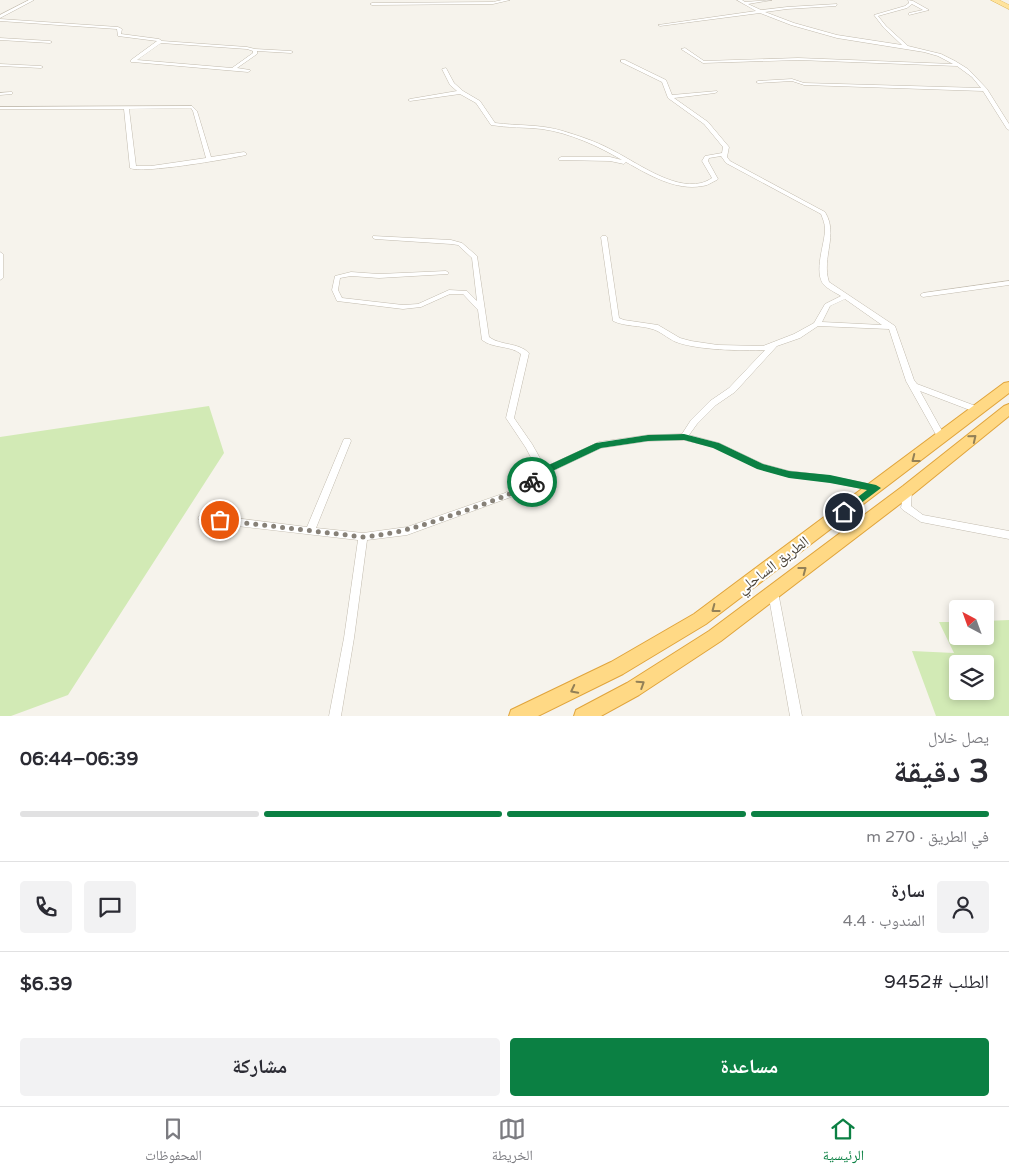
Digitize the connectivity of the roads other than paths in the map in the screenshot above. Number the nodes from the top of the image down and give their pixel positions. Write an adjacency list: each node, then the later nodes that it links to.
1 (32, 0): 14 (street)
2 (508, 0): 9 (street)
3 (739, 0): 8 (street)
4 (770, 0): 8 (street)
5 (907, 0): 7 (street)
6 (994, 0): 11 (main road)
7 (912, 2): 13 (street); 19 (street)
8 (744, 3): 12 (street)
9 (372, 4)
10 (836, 5): 12 (street)
11 (1009, 7)
12 (762, 11): 15 (street); 19 (street)
13 (910, 14)
14 (0, 18): 18 (street)
15 (660, 25)
16 (0, 39): 17 (street)
17 (50, 42)
18 (160, 42): 21 (street); 27 (street)
19 (906, 46): 25 (street)
20 (683, 49): 25 (street)
21 (255, 50): 22 (street); 27 (street)
22 (291, 52)
23 (623, 61): 36 (street)
24 (0, 65): 26 (street)
25 (958, 65): 31 (street)
26 (41, 67)
27 (233, 69): 29 (street)
28 (444, 69): 32 (street)
29 (248, 71)
30 (758, 82): 31 (street)
31 (985, 90): 40 (street)
32 (461, 92): 37 (street); 45 (street)
33 (714, 92): 36 (street)
34 (10, 93): 35 (street)
35 (0, 94)
36 (670, 97): 42 (street)
37 (410, 100)
38 (126, 107): 39 (street); 44 (street); 44 (street)
39 (0, 108)
40 (1009, 128)
41 (244, 154): 44 (street)
42 (724, 154): 45 (street); 53 (street)
43 (561, 158): 45 (street)
44 (209, 160)
45 (633, 164)
46 (604, 236): 57 (street)
47 (375, 237): 54 (street)
48 (0, 254): 50 (street)
49 (446, 273): 54 (street)
50 (0, 278)
51 (1009, 283): 52 (street)
52 (923, 295)
53 (844, 297): 55 (street); 56 (street)
54 (481, 309): 65 (street)
55 (818, 324): 56 (street); 57 (street)
56 (892, 328): 58 (street)
57 (773, 346): 62 (street)
58 (914, 386): 61 (street); 63 (street)
59 (1009, 386): 61 (highway, الطريق الساحلي)
60 (1009, 409): 67 (highway, الطريق الساحلي, one-way to 60)
61 (978, 410): 63 (highway, الطريق الساحلي)
62 (684, 437): 65 (street); 66 (street)
63 (942, 438): 66 (highway, الطريق الساحلي, one-way to 66)
64 (347, 441): 69 (street)
65 (543, 472): 71 (street)
66 (876, 488): 74 (highway, الطريق الساحلي, one-way to 74)
67 (908, 490): 70 (street); 72 (highway, الطريق الساحلي, one-way to 67)
68 (203, 518): 69 (street)
69 (310, 531): 71 (street)
70 (1009, 535)
71 (363, 537): 73 (street)
72 (773, 592): 75 (highway, الطريق الساحلي, one-way to 72); 76 (street)
73 (335, 716)
74 (518, 716)
75 (584, 716)
76 (796, 716)

